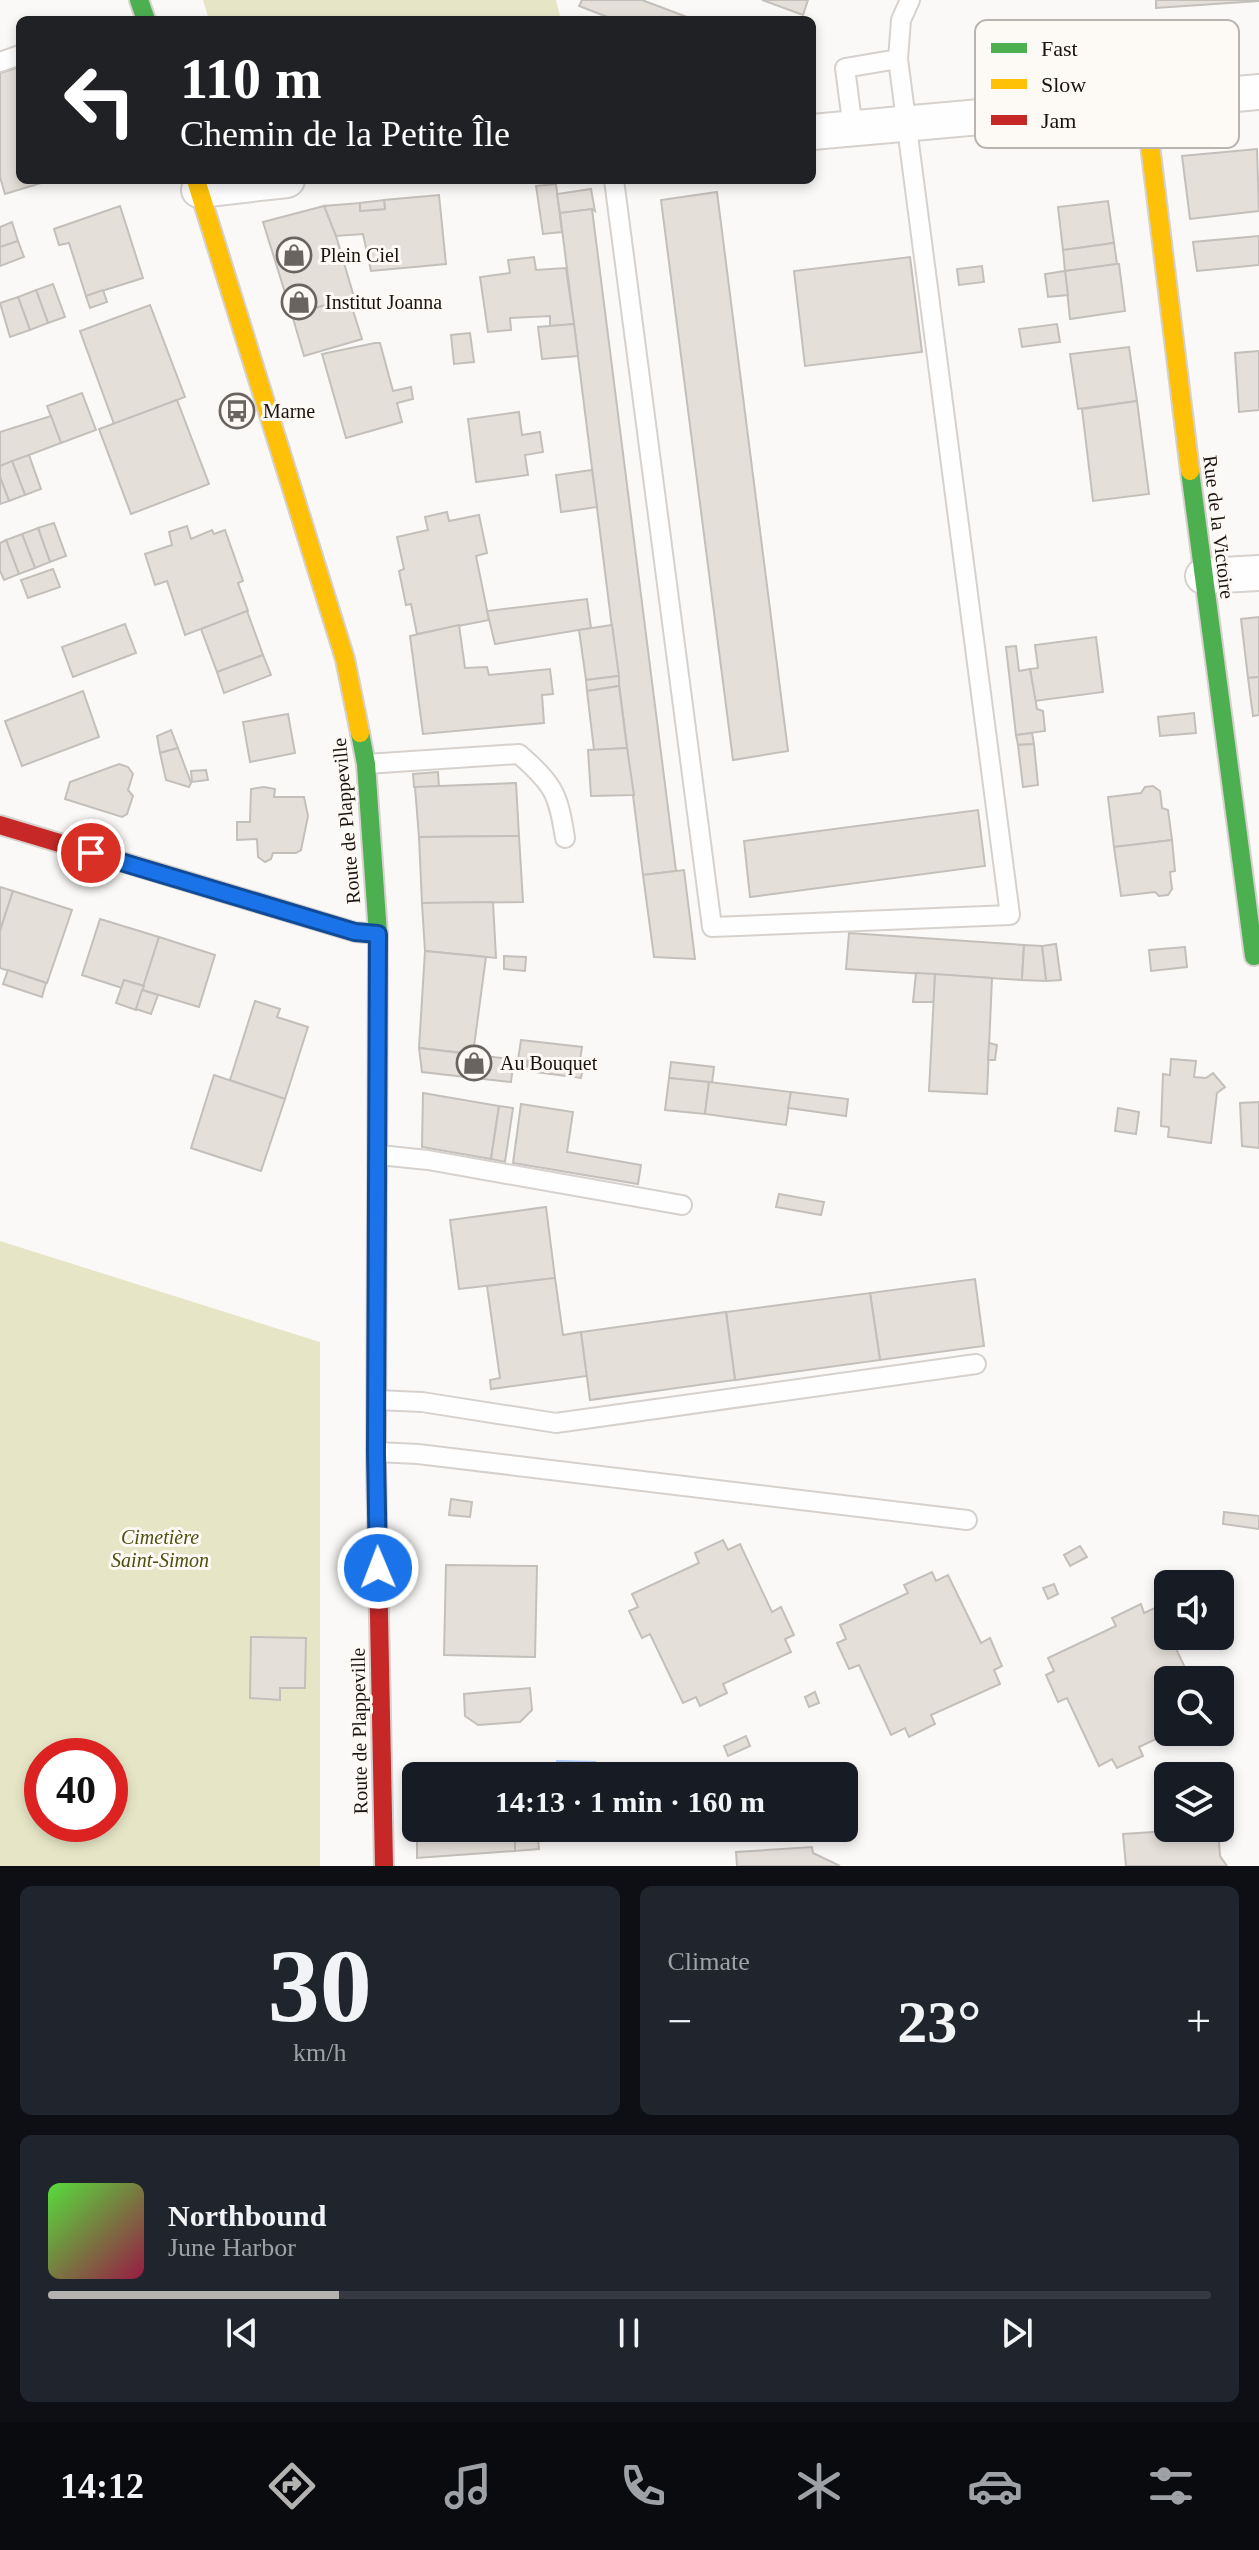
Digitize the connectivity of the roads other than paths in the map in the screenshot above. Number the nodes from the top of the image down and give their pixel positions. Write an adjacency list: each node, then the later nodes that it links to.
1 (910, 0): 2 (lane)
2 (898, 59): 6 (lane); 7 (lane)
3 (1259, 92): 4 (street)
4 (1239, 94)
5 (975, 118): 6 (street)
6 (906, 124): 7 (street); 10 (lane)
7 (853, 129): 8 (street)
8 (816, 132)
9 (1150, 148): 13 (street, Rue de la Victoire)
10 (615, 184)
11 (197, 185): 14 (street, Route de Plappeville)
12 (1259, 573): 13 (street)
13 (1203, 576): 18 (street, Rue de la Victoire)
14 (366, 764): 16 (lane); 17 (street, Route de Plappeville)
15 (0, 825): 17 (street)
16 (565, 838)
17 (378, 934): 19 (street, Route de Plappeville)
18 (1254, 956)
19 (379, 1155): 20 (lane); 22 (street, Route de Plappeville)
20 (682, 1205)
21 (976, 1364): 22 (lane)
22 (377, 1400): 23 (street, Route de Plappeville)
23 (376, 1452): 24 (lane); 25 (street, Route de Plappeville)
24 (967, 1520)
25 (384, 1866)

